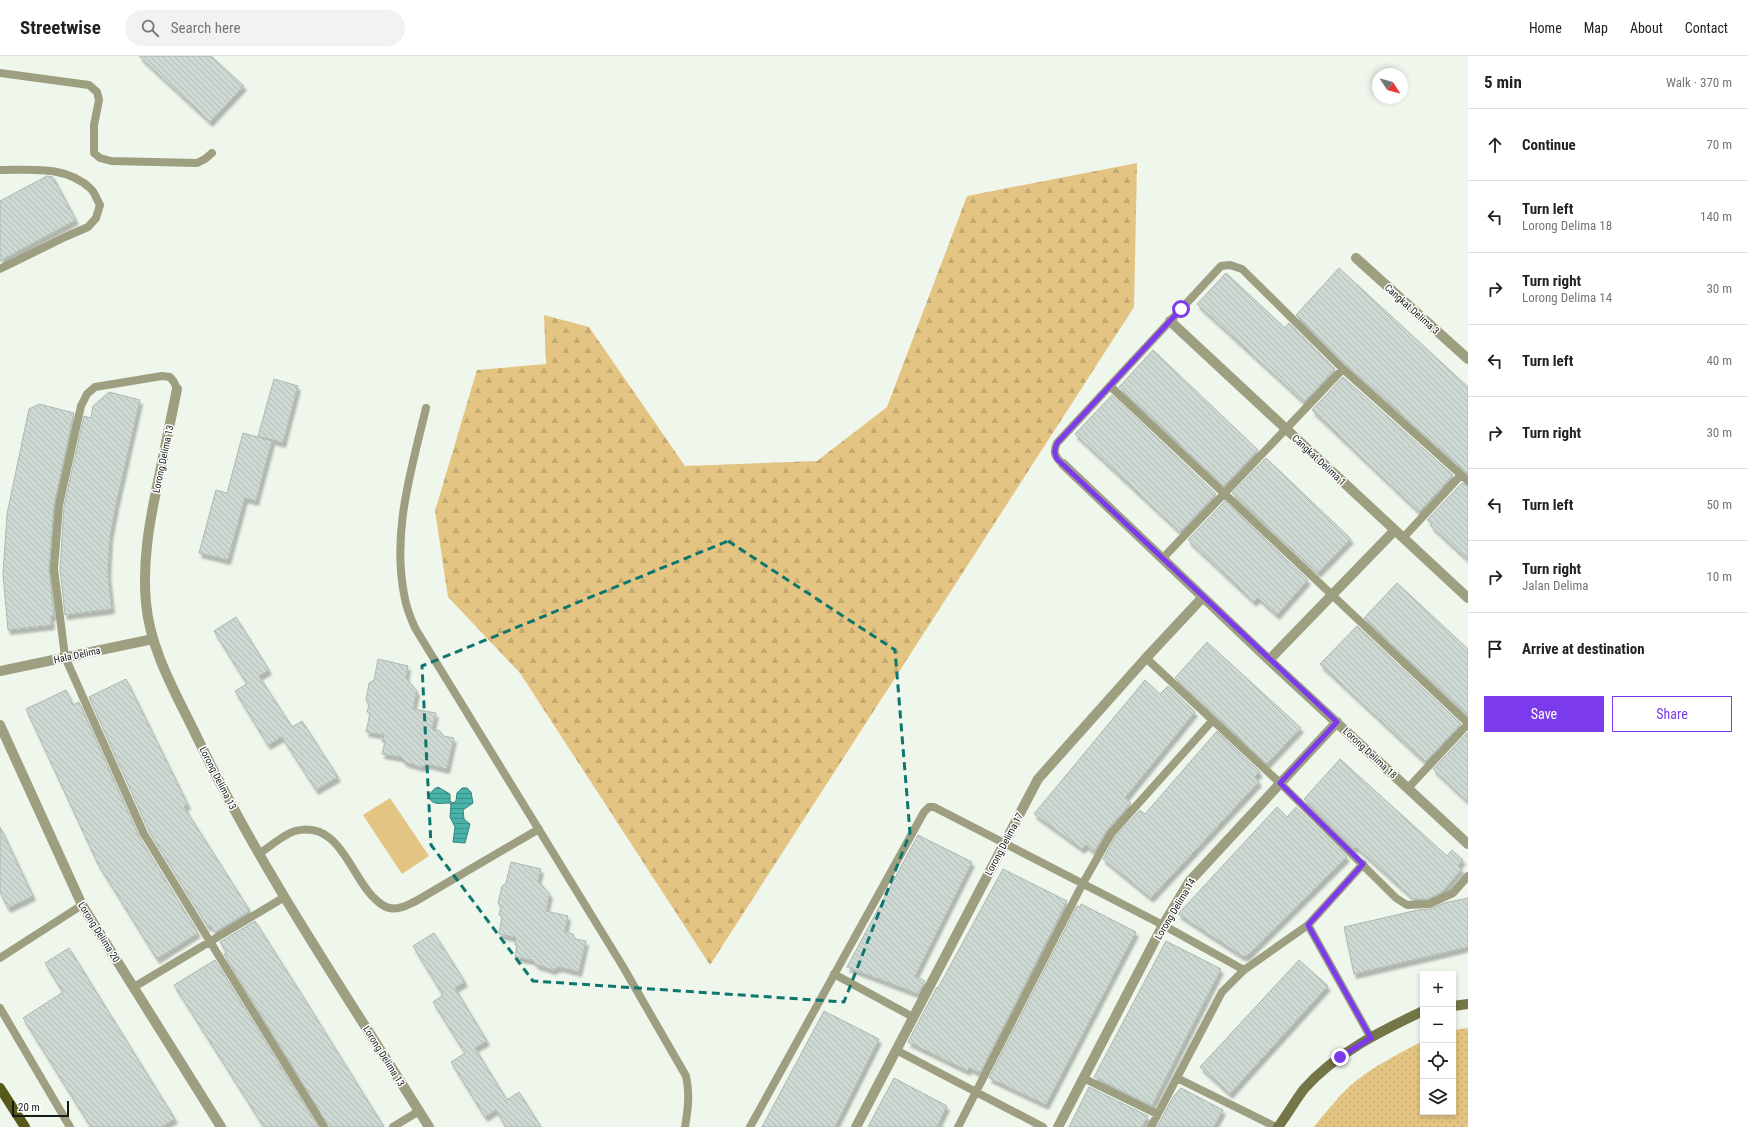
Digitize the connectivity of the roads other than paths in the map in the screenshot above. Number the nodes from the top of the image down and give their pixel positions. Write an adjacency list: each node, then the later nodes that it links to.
1 (0, 73): 2 (lane)
2 (212, 153)
3 (0, 170): 5 (lane)
4 (1356, 258): 7 (street, Cangkat Delima 3)
5 (0, 269)
6 (1170, 321): 8 (lane); 9 (lane); 12 (street, Cangkat Delima 1)
7 (1468, 359)
8 (1343, 370): 12 (lane); 14 (lane)
9 (1110, 386): 13 (lane); 16 (lane)
10 (177, 389): 23 (street, Lorong Delima 13); 24 (lane)
11 (426, 408): 34 (lane)
12 (1286, 429): 16 (lane); 17 (street, Cangkat Delima 1)
13 (1063, 464): 19 (street, Lorong Delima 18)
14 (1461, 475): 15 (lane); 18 (lane)
15 (1468, 481)
16 (1224, 494): 19 (lane); 20 (lane)
17 (1395, 530): 18 (street, Cangkat Delima 1); 20 (street)
18 (1403, 538): 22 (street, Cangkat Delima 1)
19 (1162, 559): 21 (street, Lorong Delima 18)
20 (1332, 595): 26 (street); 30 (lane)
21 (1203, 597): 25 (street, Lorong Delima 17); 26 (street, Lorong Delima 18)
22 (1468, 598)
23 (153, 639): 24 (street, Hala Delima); 37 (street, Lorong Delima 13)
24 (65, 658): 27 (street, Hala Delima); 45 (lane)
25 (1146, 658): 28 (lane); 35 (street, Lorong Delima 17)
26 (1269, 660): 29 (street, Lorong Delima 18)
27 (0, 671)
28 (1212, 721): 32 (lane); 40 (lane)
29 (1337, 722): 32 (street, Lorong Delima 14); 33 (street, Lorong Delima 18)
30 (1468, 723): 33 (lane)
31 (0, 725): 42 (street, Lorong Delima 20)
32 (1280, 783): 38 (lane); 43 (street, Lorong Delima 14)
33 (1408, 788): 36 (street, Lorong Delima 18)
34 (539, 830): 37 (lane); 69 (lane)
35 (1004, 843): 40 (lane); 48 (lane); 54 (street, Lorong Delima 17)
36 (1468, 844)
37 (259, 854): 41 (street, Lorong Delima 13)
38 (1363, 864): 39 (lane); 44 (lane)
39 (1468, 876)
40 (1083, 884): 43 (lane); 60 (lane)
41 (284, 898): 45 (lane); 61 (street, Lorong Delima 13)
42 (82, 905): 46 (lane); 49 (street, Lorong Delima 20)
43 (1163, 925): 47 (lane); 57 (street, Lorong Delima 14)
44 (1308, 925): 47 (lane); 55 (lane)
45 (210, 943): 49 (lane); 66 (lane)
46 (0, 958)
47 (1244, 970): 58 (lane)
48 (834, 974): 54 (lane); 70 (lane)
49 (134, 988): 65 (street, Lorong Delima 20)
50 (1468, 1004): 51 (street)
51 (1456, 1006)
52 (0, 1008): 64 (lane)
53 (1420, 1012): 55 (street)
54 (913, 1017): 56 (street, Lorong Delima 17)
55 (1371, 1038): 76 (street)
56 (896, 1050): 60 (lane); 71 (street, Lorong Delima 17)
57 (1084, 1078): 62 (lane); 74 (street, Lorong Delima 14)
58 (1177, 1078): 62 (lane); 76 (lane)
59 (0, 1088): 63 (main road)
60 (976, 1092): 72 (lane); 73 (lane)
61 (419, 1111): 67 (lane); 68 (street, Lorong Delima 13)
62 (1157, 1114): 75 (lane)
63 (25, 1127)
64 (70, 1127)
65 (221, 1127)
66 (324, 1127)
67 (393, 1127)
68 (428, 1127)
69 (685, 1127)
70 (750, 1127)
71 (856, 1127)
72 (958, 1127)
73 (1043, 1127)
74 (1058, 1127)
75 (1151, 1127)
76 (1277, 1127)

